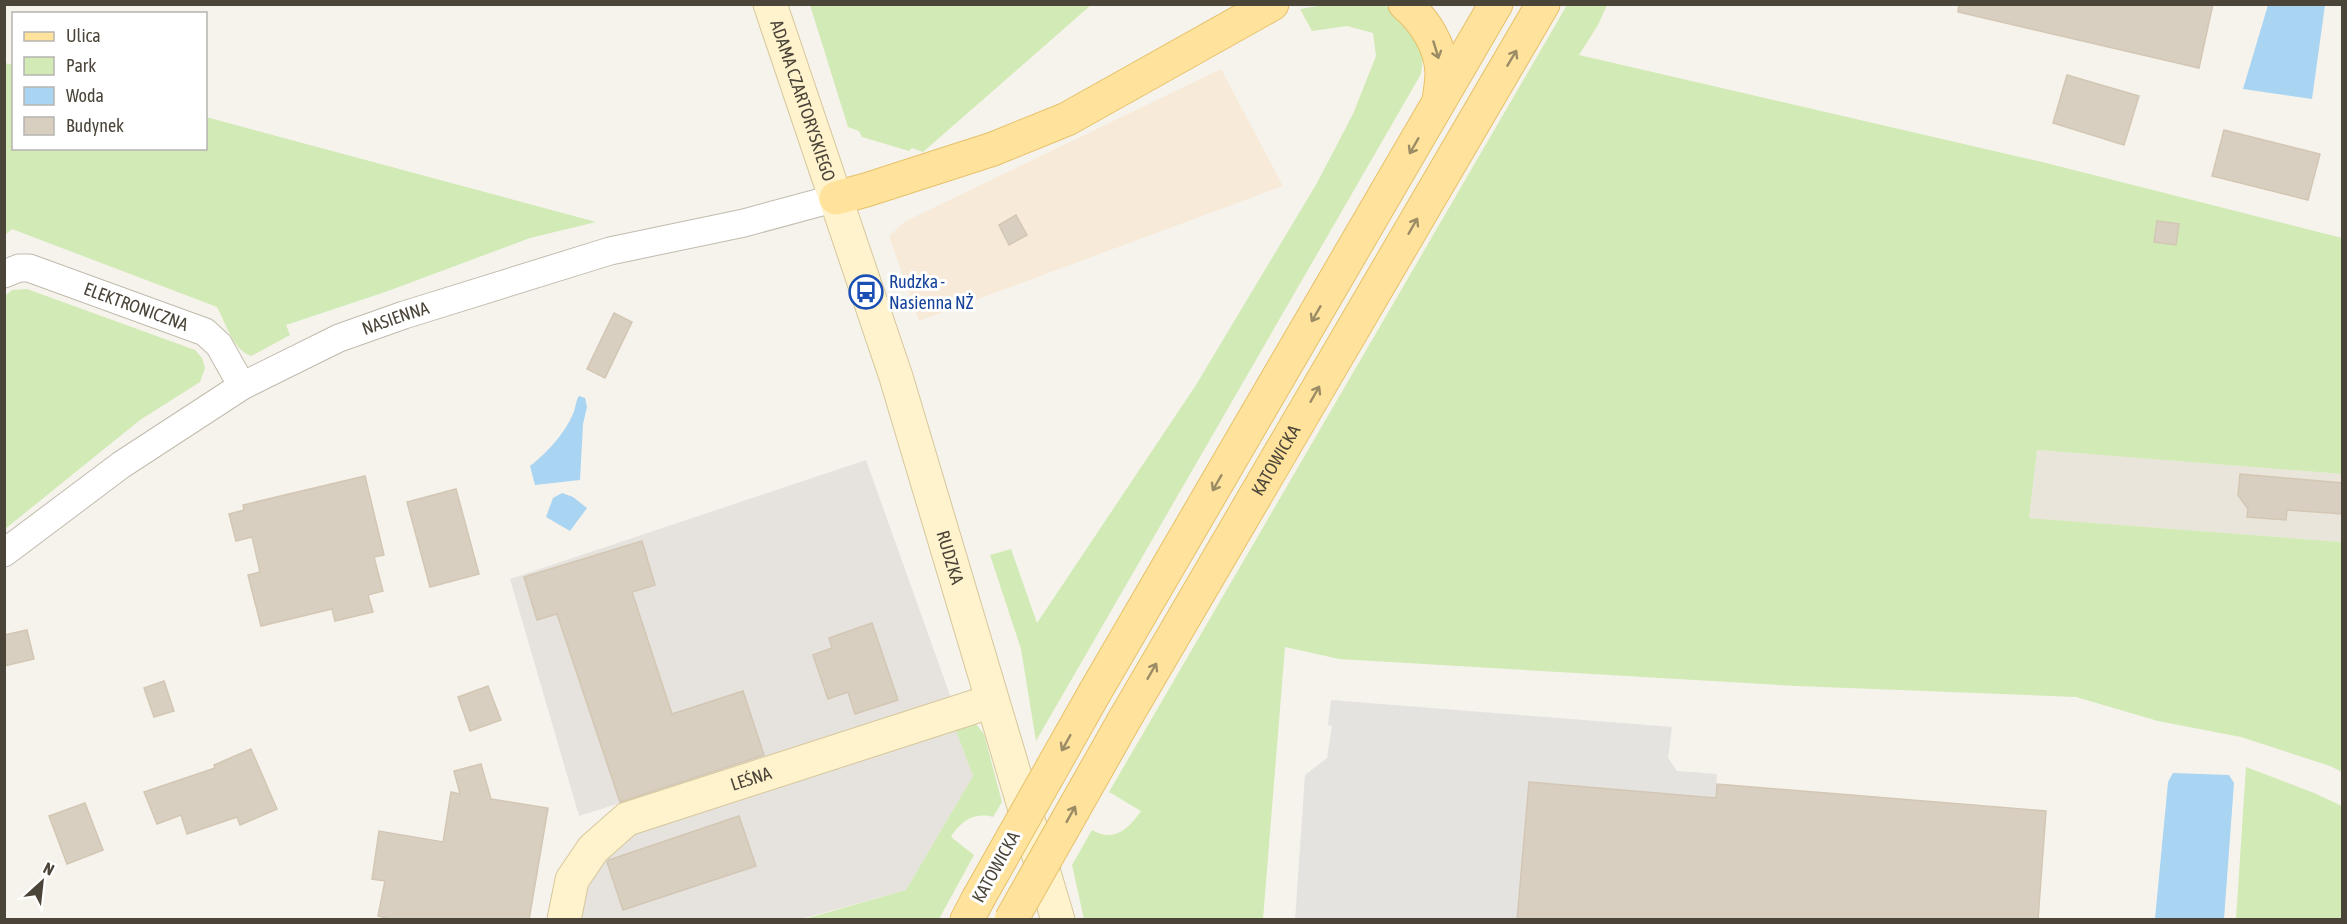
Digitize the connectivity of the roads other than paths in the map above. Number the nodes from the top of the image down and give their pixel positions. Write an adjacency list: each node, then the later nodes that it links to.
1 (770, 4): 7 (street, ADAMA CZARTORYSKIEGO)
2 (1272, 4): 7 (main road)
3 (1405, 4): 6 (main road, one-way to 6)
4 (1496, 4): 6 (main road, KATOWICKA)
5 (1543, 4): 14 (main road, KATOWICKA, one-way to 5, bridge)
6 (1438, 106): 12 (main road, KATOWICKA, one-way to 12, bridge)
7 (836, 198): 9 (street, NASIENNA); 11 (street, RUDZKA)
8 (4, 274): 9 (street, ELEKTRONICZNA)
9 (242, 386): 10 (street, NASIENNA)
10 (4, 553)
11 (992, 701): 13 (street, LEŚNA); 15 (street, RUDZKA)
12 (972, 909)
13 (564, 920)
14 (1011, 920)
15 (1058, 920)

